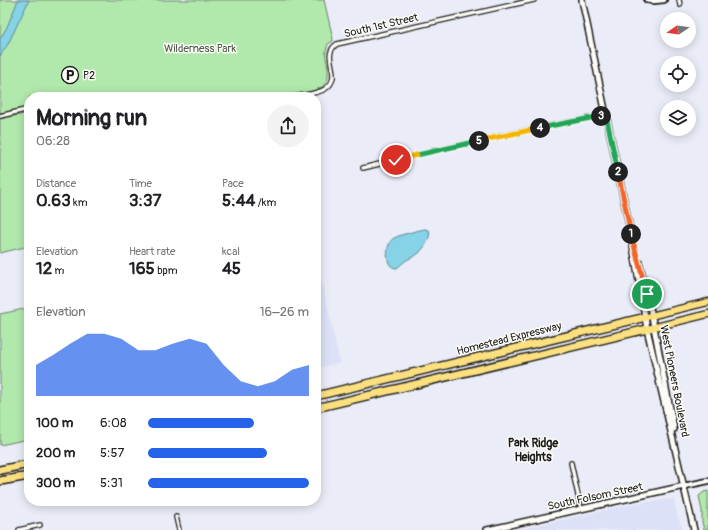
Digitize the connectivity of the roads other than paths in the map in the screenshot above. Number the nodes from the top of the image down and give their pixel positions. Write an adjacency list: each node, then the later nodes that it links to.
1 (534, 0): 7 (street, South 1st Street)
2 (582, 0): 9 (main road, West Pioneers Boulevard)
3 (646, 0): 4 (street)
4 (664, 0)
5 (678, 0): 6 (street)
6 (680, 5)
7 (316, 92)
8 (24, 110): 10 (street)
9 (606, 115): 11 (street); 14 (main road, West Pioneers Boulevard)
10 (0, 116)
11 (363, 168)
12 (708, 302): 14 (highway, Homestead Expressway)
13 (708, 314): 15 (highway, Homestead Expressway)
14 (649, 316): 15 (main road, West Pioneers Boulevard); 16 (highway, Homestead Expressway)
15 (651, 328): 17 (highway, Homestead Expressway); 24 (main road, West Pioneers Boulevard)
16 (321, 395)
17 (321, 407)
18 (571, 463): 25 (street)
19 (24, 465): 20 (highway)
20 (0, 470)
21 (24, 477): 22 (highway)
22 (0, 481)
23 (708, 481): 24 (street, South Folsom Street)
24 (684, 486): 25 (main road, South Folsom Street); 31 (main road, West Pioneers Boulevard)
25 (581, 509): 30 (main road, South Folsom Street)
26 (176, 517): 29 (street)
27 (40, 525): 28 (street)
28 (19, 530)
29 (179, 530)
30 (487, 530)
31 (694, 530)

